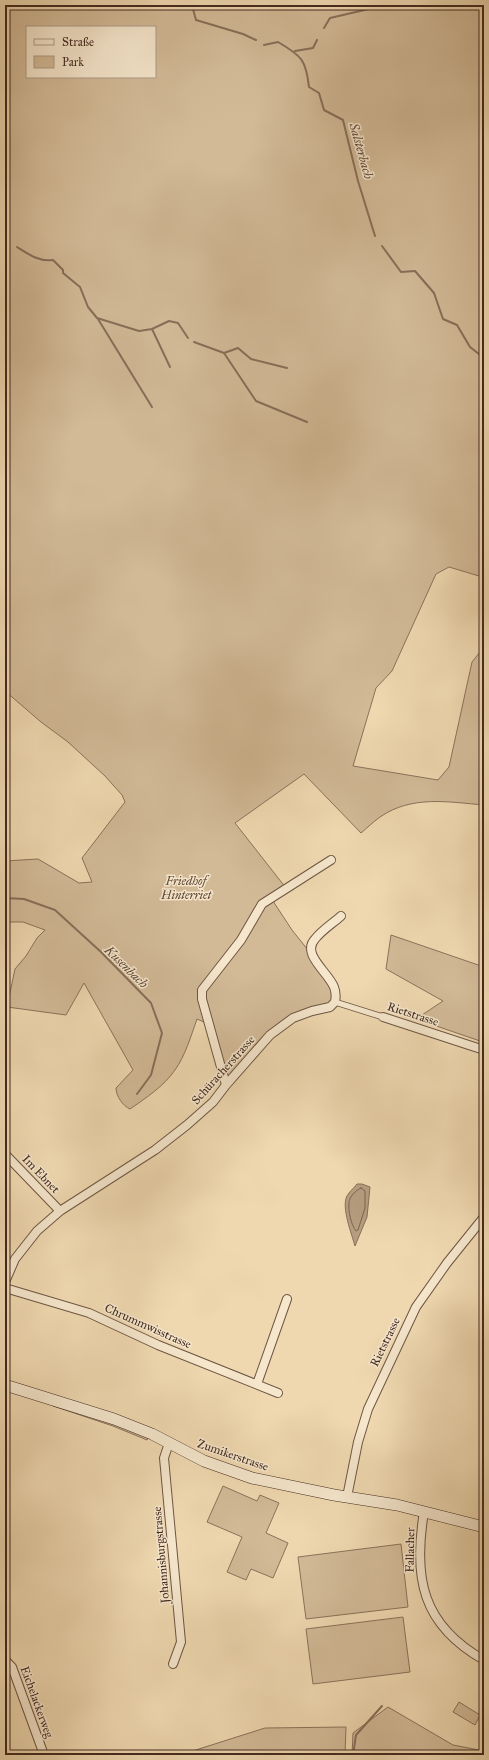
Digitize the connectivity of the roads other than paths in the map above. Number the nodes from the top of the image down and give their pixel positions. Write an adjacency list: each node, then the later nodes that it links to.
1 (331, 860): 6 (street)
2 (341, 916): 3 (street)
3 (335, 1002): 4 (street, Rietstrasse); 6 (street, Schüracherstrasse)
4 (383, 1017): 5 (street, Rietstrasse)
5 (484, 1050)
6 (226, 1085): 8 (street, Schüracherstrasse)
7 (5, 1154): 8 (street, Im Ebnet)
8 (60, 1211): 10 (street, Schüracherstrasse)
9 (484, 1217): 17 (street, Rietstrasse)
10 (5, 1282)
11 (5, 1288): 13 (street, Chrummwisstrasse)
12 (287, 1299): 13 (street)
13 (257, 1384): 15 (street, Chrummwisstrasse)
14 (5, 1385): 16 (main road, Zumikerstrasse)
15 (278, 1393)
16 (169, 1444): 17 (main road, Zumikerstrasse); 22 (street, Johannisburgstrasse)
17 (346, 1497): 18 (main road, Zumikerstrasse)
18 (424, 1512): 19 (main road, Zumikerstrasse); 21 (street, Fallacher)
19 (484, 1527)
20 (5, 1660): 23 (street, Eichelackerweg)
21 (484, 1660)
22 (173, 1664)
23 (44, 1755)

